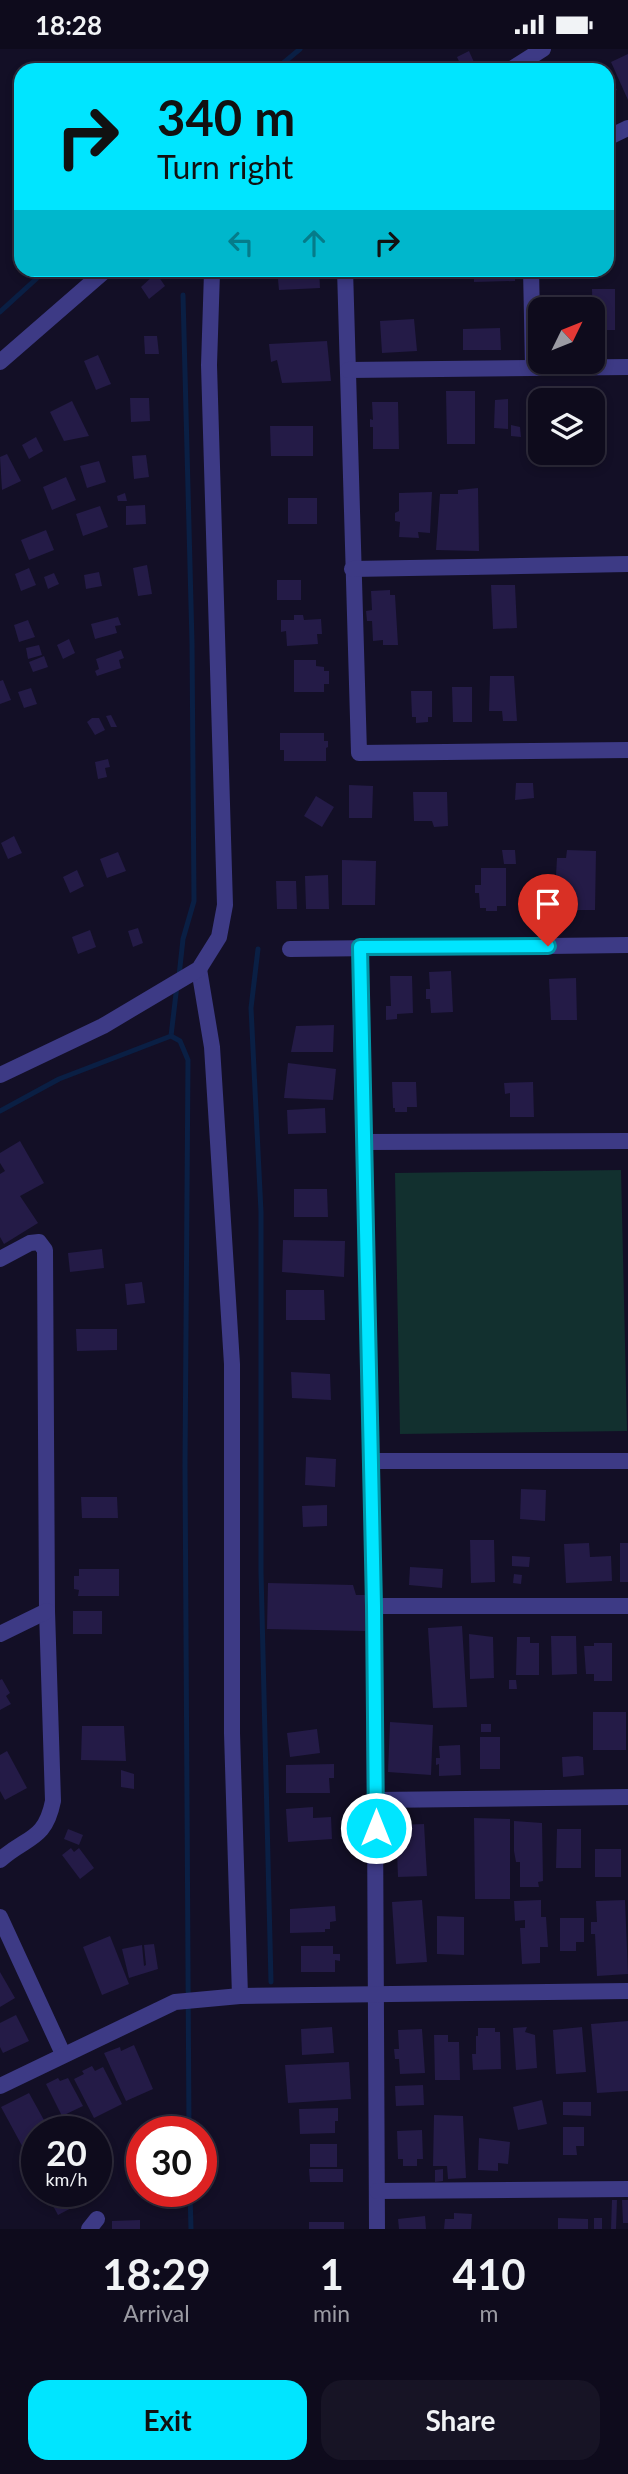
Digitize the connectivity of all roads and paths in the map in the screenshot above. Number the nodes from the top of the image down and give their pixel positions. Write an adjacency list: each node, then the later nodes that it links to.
1 (543, 49): 2 (street)
2 (521, 63)
3 (98, 277): 8 (street)
4 (211, 277): 19 (street)
5 (345, 277): 12 (street)
6 (531, 277): 7 (street)
7 (532, 297)
8 (0, 362)
9 (528, 367): 12 (street)
10 (606, 367): 11 (street)
11 (628, 367)
12 (348, 370): 14 (street)
13 (628, 564): 14 (street)
14 (352, 569): 15 (street)
15 (628, 750)
16 (628, 945): 17 (street)
17 (360, 947): 18 (street); 22 (street)
18 (290, 949)
19 (199, 969): 20 (street); 36 (street)
20 (0, 1075)
21 (628, 1141): 22 (street)
22 (364, 1142): 24 (street)
23 (0, 1259): 28 (street)
24 (371, 1461): 25 (street); 26 (street)
25 (628, 1461)
26 (374, 1606): 27 (street); 31 (street)
27 (628, 1606)
28 (47, 1611): 29 (street); 32 (street)
29 (0, 1634)
30 (628, 1797): 31 (street)
31 (376, 1800): 35 (street)
32 (0, 1860)
33 (0, 1917): 37 (street)
34 (628, 1991): 35 (street)
35 (376, 1995): 36 (street); 40 (street)
36 (240, 1996): 37 (street)
37 (63, 2054): 38 (street)
38 (0, 2086)
39 (628, 2189): 40 (street)
40 (377, 2191): 41 (street)
41 (377, 2229)

